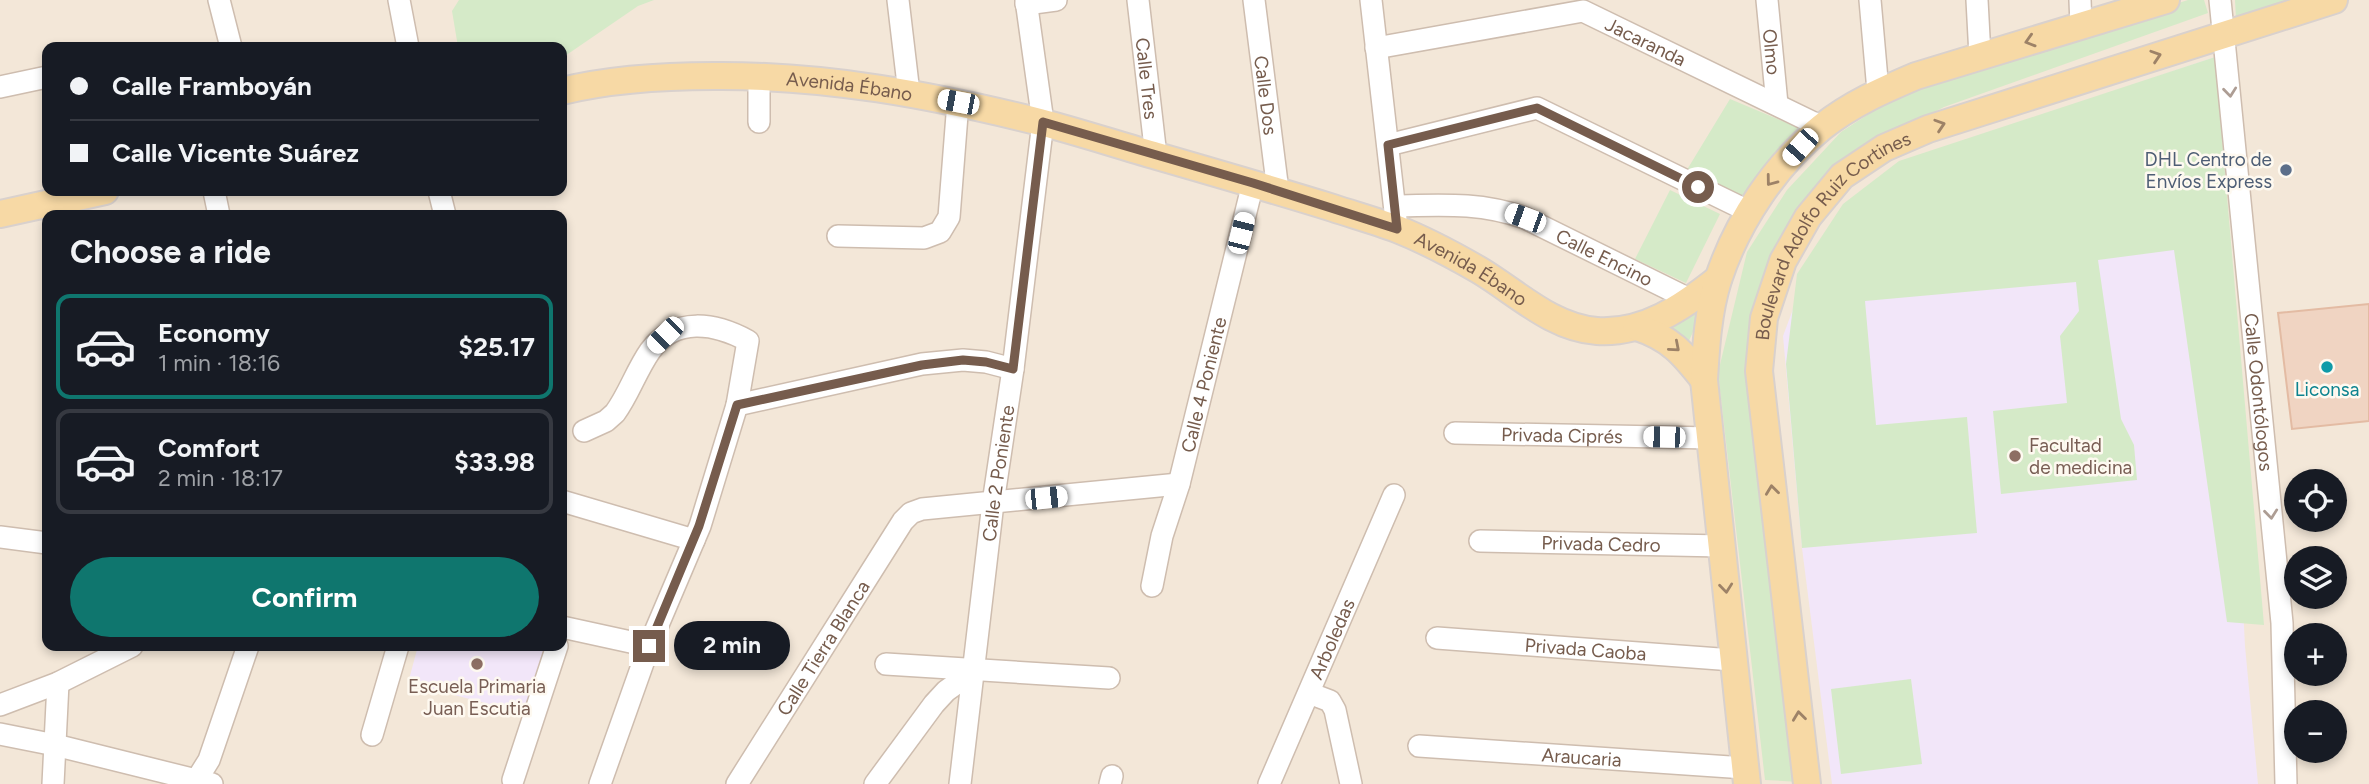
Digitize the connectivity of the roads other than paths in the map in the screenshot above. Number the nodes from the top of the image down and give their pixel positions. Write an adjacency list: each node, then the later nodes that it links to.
1 (219, 0): 17 (street)
2 (400, 0): 18 (street)
3 (898, 0): 26 (street)
4 (1056, 0): 14 (street)
5 (1138, 0): 33 (street, Calle Tres)
6 (1254, 0): 34 (street, Calle Dos)
7 (1371, 0): 19 (street)
8 (1767, 0): 28 (street, Olmo)
9 (1870, 0): 25 (street)
10 (1977, 0): 20 (street)
11 (2166, 0): 15 (main road)
12 (2220, 0): 16 (street, Calle Odontólogos)
13 (2334, 0): 16 (main road, Boulevard Adolfo Ruiz Cortines)
14 (1026, 2): 30 (street, Calle 2 Poniente)
15 (2080, 13): 20 (main road, one-way to 20)
16 (2224, 35): 87 (main road, Boulevard Adolfo Ruiz Cortines, one-way to 16); 88 (street, Calle Odontólogos, one-way to 88)
17 (224, 42)
18 (407, 42)
19 (1376, 48): 28 (street, Jacaranda); 32 (street)
20 (1980, 56): 25 (main road)
21 (759, 75): 24 (main road, Avenida Ébano); 26 (main road, Avenida Ébano); 29 (street)
22 (42, 78): 23 (street)
23 (0, 87)
24 (567, 90)
25 (1878, 92): 31 (main road)
26 (909, 93): 27 (main road, Avenida Ébano)
27 (958, 102): 30 (main road, Avenida Ébano); 39 (street)
28 (1777, 104): 31 (street, Jacaranda)
29 (758, 122)
30 (1043, 122): 33 (main road, Avenida Ébano); 43 (street, Calle 2 Poniente)
31 (1822, 127): 36 (main road, one-way to 36)
32 (1388, 145): 36 (street); 38 (street)
33 (1156, 156): 34 (main road, Avenida Ébano)
34 (1266, 187): 38 (main road, Avenida Ébano); 49 (street, Calle 4 Poniente)
35 (89, 198): 37 (main road)
36 (1750, 212): 40 (main road)
37 (0, 214)
38 (1396, 217): 41 (street, Calle Encino); 42 (main road, Avenida Ébano)
39 (838, 236)
40 (1718, 279): 41 (main road, Avenida Ébano); 44 (main road)
41 (1691, 300): 42 (main road, Avenida Ébano)
42 (1637, 327): 44 (main road, Avenida Ébano, one-way to 44)
43 (1013, 369): 45 (street); 52 (street, Calle 2 Poniente)
44 (1704, 380): 48 (main road)
45 (737, 405): 46 (street); 54 (street)
46 (584, 432)
47 (1455, 433): 48 (street, Privada Ciprés)
48 (1711, 438): 57 (main road)
49 (1179, 484): 52 (street); 58 (street, Calle 4 Poniente)
50 (1394, 495): 71 (street, Arboledas)
51 (567, 502): 54 (street)
52 (993, 503): 68 (street, Calle 2 Poniente); 82 (street, Calle Tierra Blanca)
53 (0, 537): 56 (street)
54 (694, 540): 61 (street)
55 (1480, 541): 57 (street, Privada Cedro)
56 (42, 542)
57 (1722, 546): 66 (main road, one-way to 66)
58 (1152, 586)
59 (567, 629): 61 (street)
60 (1437, 638): 66 (street, Privada Caoba)
61 (649, 646): 81 (street)
62 (122, 651): 70 (street)
63 (246, 651): 79 (street)
64 (397, 651): 74 (street)
65 (555, 651): 78 (street)
66 (1733, 660): 77 (main road)
67 (886, 664): 68 (street)
68 (974, 671): 69 (street); 83 (street); 84 (street, Calle 2 Poniente)
69 (1109, 678)
70 (58, 683): 72 (street); 75 (street)
71 (1309, 694): 85 (street, Arboledas); 86 (street)
72 (0, 705)
73 (0, 734): 75 (street)
74 (372, 734)
75 (55, 745): 79 (street); 80 (street)
76 (1419, 746): 77 (street, Araucaria)
77 (1746, 776)
78 (513, 780)
79 (201, 783)
80 (53, 784)
81 (600, 784)
82 (737, 784)
83 (875, 784)
84 (960, 784)
85 (1269, 784)
86 (1351, 784)
87 (1807, 784)
88 (2286, 784)

